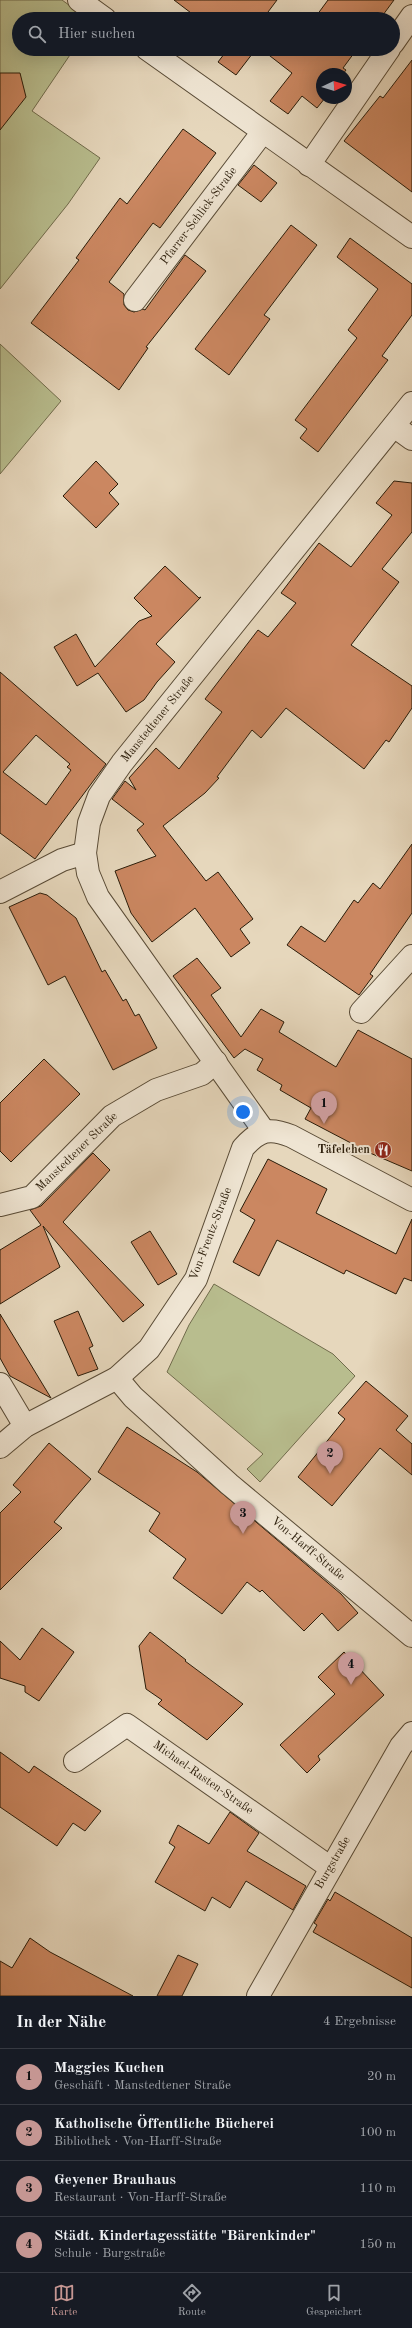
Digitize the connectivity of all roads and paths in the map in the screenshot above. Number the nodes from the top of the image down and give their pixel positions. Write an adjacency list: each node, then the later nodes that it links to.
1 (79, 0): 2 (street)
2 (104, 11)
3 (412, 16): 4 (street)
4 (400, 33)
5 (156, 56): 7 (street)
6 (384, 56): 8 (street)
7 (262, 133): 8 (street); 10 (street, Pfarrer-Schlick-Straße)
8 (309, 165): 9 (street)
9 (412, 237)
10 (135, 300)
11 (412, 403): 12 (street, Manstedtener Straße)
12 (394, 426): 13 (street); 14 (street, Manstedtener Straße)
13 (412, 440)
14 (85, 853): 15 (street); 18 (street, Manstedtener Straße)
15 (0, 892)
16 (412, 956): 17 (street)
17 (361, 1012)
18 (216, 1062): 19 (street, Manstedtener Straße); 21 (street, Manstedtener Straße)
19 (264, 1131): 20 (street); 22 (street, Von-Frentz-Straße)
20 (412, 1200)
21 (0, 1205)
22 (117, 1378): 24 (street, Von-Frentz-Straße); 26 (street, Von-Harff-Straße)
23 (0, 1384): 24 (street)
24 (25, 1426): 25 (street, Von-Frentz-Straße)
25 (0, 1447)
26 (412, 1636)
27 (412, 1733): 29 (street, Burgstraße)
28 (75, 1761): 29 (street, Michael-Rasten-Straße)
29 (331, 1868): 30 (street, Burgstraße)
30 (258, 1996)

